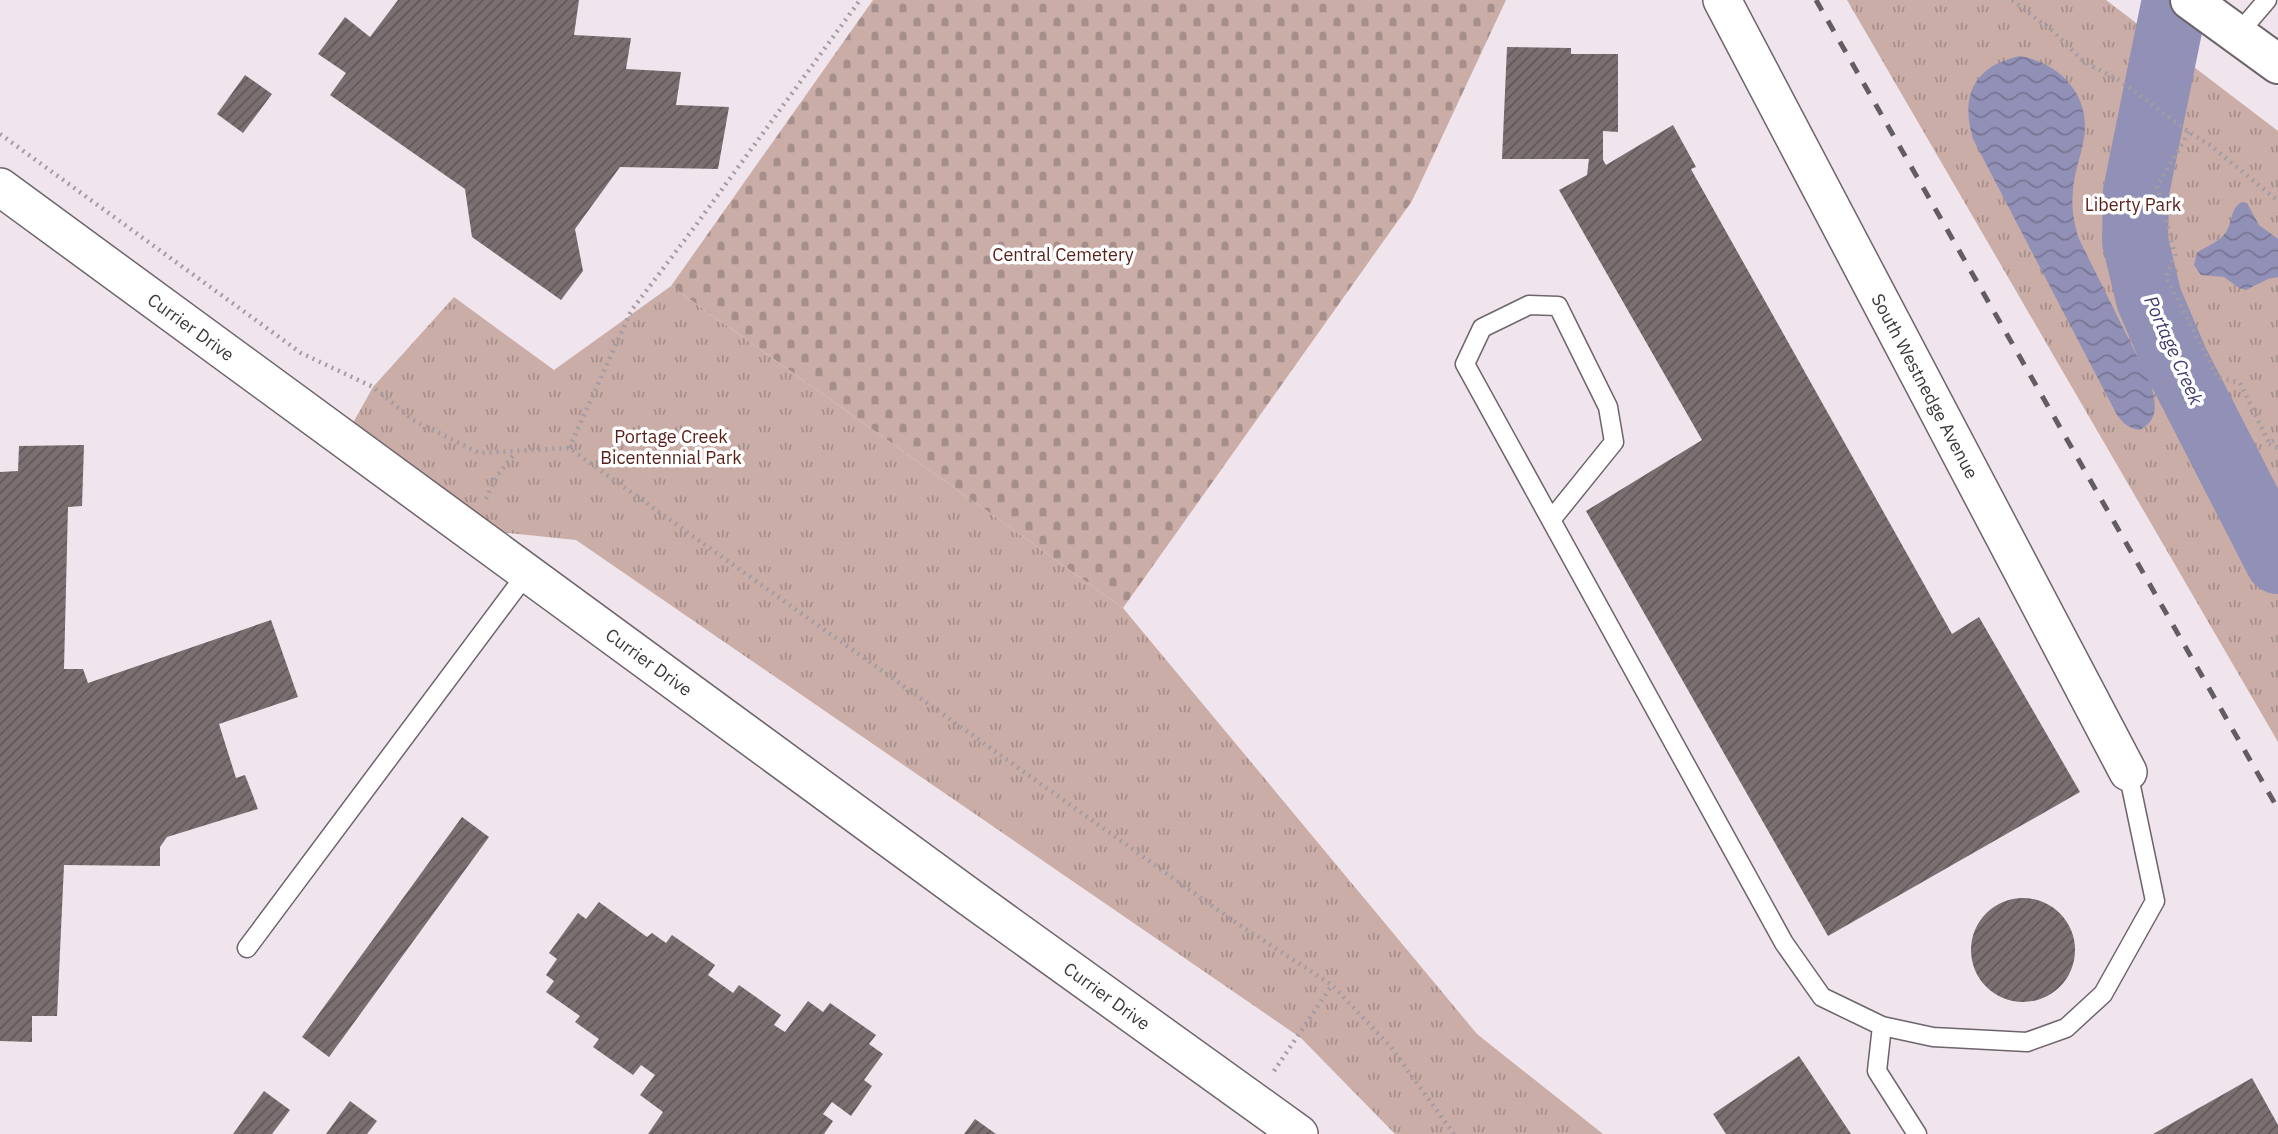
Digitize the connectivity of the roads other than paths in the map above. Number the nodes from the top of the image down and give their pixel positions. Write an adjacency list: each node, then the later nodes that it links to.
1 (1722, 0): 8 (street, South Westnedge Avenue)
2 (2267, 0): 3 (lane)
3 (2214, 18): 4 (main road)
4 (2278, 64)
5 (0, 187): 7 (street, Currier Drive)
6 (1551, 520): 6 (lane); 10 (lane)
7 (527, 573): 9 (lane); 11 (street, Currier Drive)
8 (2128, 772): 10 (lane)
9 (247, 948)
10 (1882, 1026): 12 (lane)
11 (1299, 1134)
12 (1917, 1134)

